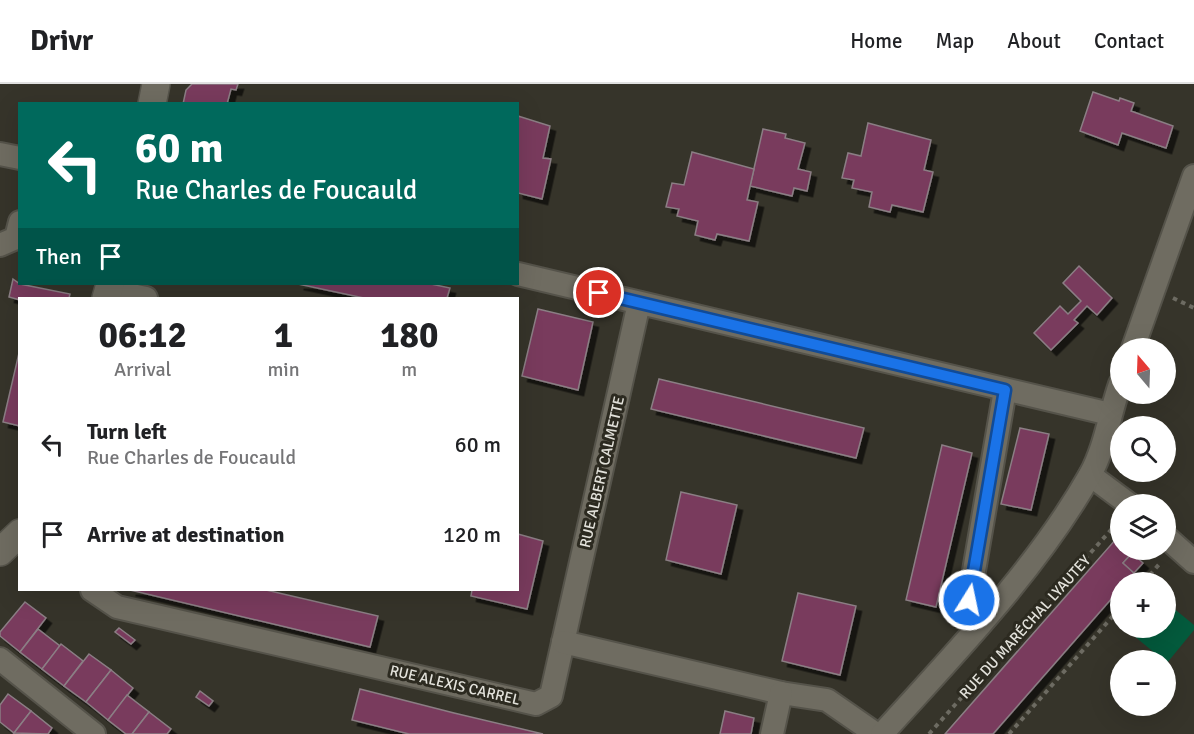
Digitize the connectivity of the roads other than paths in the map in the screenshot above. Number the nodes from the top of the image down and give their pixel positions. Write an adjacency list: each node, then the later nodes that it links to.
1 (156, 84): 2 (street)
2 (152, 102)
3 (0, 154): 4 (street)
4 (18, 158)
5 (1194, 176): 12 (street)
6 (18, 230): 7 (street)
7 (0, 245)
8 (519, 274): 11 (street)
9 (108, 291): 10 (street)
10 (141, 297)
11 (639, 303): 13 (street); 22 (street, RUE ALBERT CALMETTE)
12 (1137, 338)
13 (1005, 390): 15 (street); 21 (street)
14 (1113, 404): 15 (street)
15 (1110, 414): 16 (street)
16 (1090, 475): 17 (street); 21 (street)
17 (1116, 494)
18 (1176, 546): 19 (street)
19 (1194, 562)
20 (93, 591): 22 (street, RUE ALEXIS CARREL)
21 (978, 624): 28 (street)
22 (562, 642): 24 (street)
23 (0, 659): 25 (street)
24 (781, 693): 26 (street); 27 (street)
25 (93, 734)
26 (772, 734)
27 (876, 734)
28 (882, 734)

